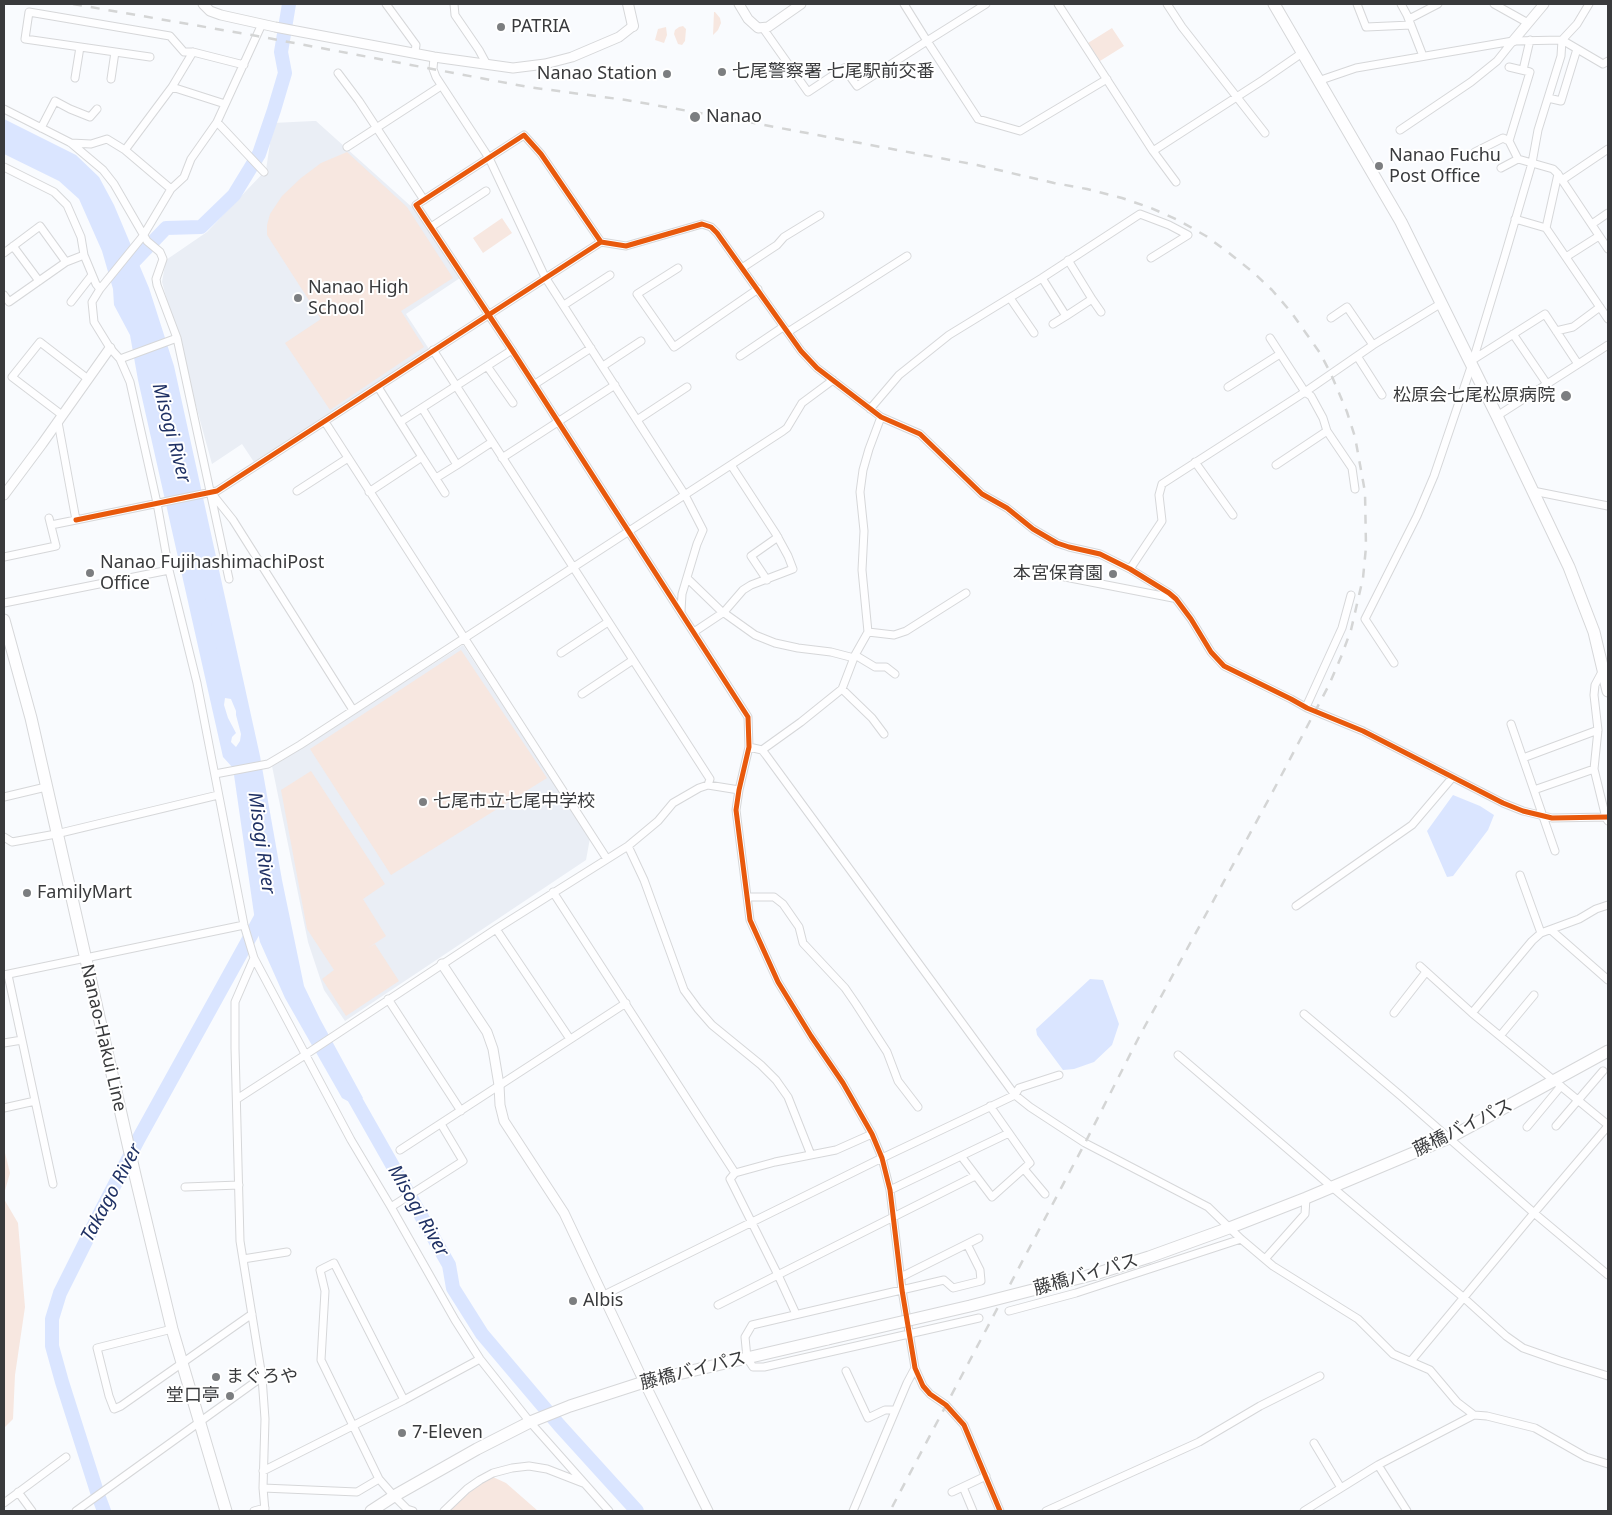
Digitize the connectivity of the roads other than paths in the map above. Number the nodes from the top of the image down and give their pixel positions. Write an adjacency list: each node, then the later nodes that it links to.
1 (203, 4): 22 (street)
2 (386, 4): 33 (street)
3 (446, 4): 19 (street)
4 (454, 4): 19 (street)
5 (628, 4): 23 (main road)
6 (739, 4): 24 (street)
7 (801, 4): 24 (street)
8 (904, 4): 27 (street)
9 (986, 4): 27 (street)
10 (1058, 4): 46 (street)
11 (1167, 4): 50 (street)
12 (1274, 4): 34 (main road)
13 (1357, 4): 20 (street)
14 (1401, 4): 20 (street)
15 (1438, 4): 20 (street)
16 (1494, 4): 21 (street)
17 (1588, 4): 26 (street)
18 (1541, 5): 21 (street)
19 (455, 15): 39 (street)
20 (1410, 22): 35 (street)
21 (1528, 23): 28 (street)
22 (262, 24): 33 (street); 40 (street)
23 (633, 26): 39 (street)
24 (768, 26): 27 (street)
25 (1530, 40): 26 (street); 28 (street); 42 (street)
26 (1562, 40): 30 (street); 51 (street)
27 (927, 41): 46 (street)
28 (1513, 41): 35 (street); 58 (street)
29 (80, 47): 31 (street); 32 (street); 44 (street)
30 (1577, 49): 38 (street); 51 (street)
31 (115, 52): 36 (street); 45 (street)
32 (192, 52): 40 (street); 49 (street)
33 (415, 52): 37 (street)
34 (1302, 53): 47 (main road); 50 (street)
35 (1423, 56): 47 (street)
36 (150, 57)
37 (434, 57): 39 (street); 48 (street)
38 (1608, 61)
39 (486, 63)
40 (244, 65): 52 (street)
41 (1509, 67): 42 (street)
42 (1523, 70): 60 (street)
43 (338, 73): 57 (street)
44 (75, 78)
45 (111, 79)
46 (1107, 79): 65 (street)
47 (1318, 81): 110 (main road)
48 (441, 86): 57 (street); 67 (street)
49 (172, 87): 52 (street); 64 (street)
50 (1237, 97): 59 (street); 65 (street)
51 (1548, 98): 69 (street)
52 (226, 104): 55 (street)
53 (96, 109): 56 (street)
54 (5, 112): 56 (street)
55 (217, 122): 72 (street); 75 (street)
56 (41, 128): 61 (street)
57 (376, 128): 62 (street); 77 (street)
58 (1400, 130)
59 (1265, 133)
60 (1509, 141): 66 (street); 68 (street)
61 (71, 143): 64 (street); 85 (street)
62 (347, 147)
63 (1608, 149): 73 (street)
64 (125, 150): 75 (street)
65 (1154, 151): 74 (street)
66 (1475, 152)
67 (489, 158): 77 (street); 86 (street); 100 (street)
68 (1518, 159): 69 (street); 71 (street)
69 (1532, 163): 73 (street); 80 (street)
70 (4, 167): 90 (street)
71 (1501, 168)
72 (264, 172)
73 (1560, 177): 81 (street); 83 (street)
74 (1176, 182)
75 (171, 189): 85 (street)
76 (486, 191): 82 (street)
77 (424, 200): 82 (street)
78 (1608, 213): 81 (street)
79 (820, 215): 97 (street)
80 (1515, 219): 83 (street); 137 (street)
81 (1592, 224): 84 (street)
82 (431, 227): 115 (street)
83 (1546, 228): 92 (street)
84 (1599, 236): 88 (street); 92 (street)
85 (145, 239): 103 (street); 124 (street)
86 (600, 242): 97 (street); 100 (street)
87 (13, 246): 89 (street); 95 (street); 102 (street)
88 (1608, 249)
89 (4, 252)
90 (84, 255): 95 (street); 98 (street)
91 (907, 256): 120 (street)
92 (1566, 257): 112 (street)
93 (1151, 258): 94 (street)
94 (1068, 260): 101 (street); 107 (street)
95 (66, 262): 102 (street)
96 (678, 268): 104 (street)
97 (742, 268): 104 (street)
98 (92, 275): 103 (street); 109 (street)
99 (610, 275): 111 (street)
100 (545, 277): 111 (street); 115 (street)
101 (1042, 278): 106 (street); 116 (street)
102 (39, 281): 108 (street)
103 (100, 289): 129 (street)
104 (758, 290): 120 (street)
105 (4, 295): 108 (street)
106 (1010, 298): 122 (street); 154 (street)
107 (1092, 299): 114 (street); 116 (street)
108 (9, 302): 113 (street)
109 (71, 302)
110 (1440, 304): 128 (street); 137 (main road)
111 (564, 305): 130 (street)
112 (1600, 307): 118 (street); 121 (street)
113 (4, 308)
114 (1101, 312)
115 (489, 314): 131 (street); 132 (street)
116 (1066, 316): 119 (street)
117 (1331, 318): 128 (street)
118 (1608, 319)
119 (1053, 324)
120 (786, 329): 134 (street); 142 (street)
121 (1556, 331): 123 (street); 138 (street)
122 (1034, 333)
123 (1513, 334): 137 (street); 144 (street)
124 (177, 338): 136 (street); 176 (street)
125 (1270, 338): 133 (street)
126 (641, 341): 140 (street)
127 (1608, 344): 138 (street)
128 (1373, 345): 135 (street)
129 (110, 348): 136 (street); 141 (street)
130 (591, 348): 140 (street); 143 (street)
131 (433, 350): 146 (street); 147 (street)
132 (512, 350): 139 (street); 143 (street)
133 (1280, 354): 149 (street); 150 (street)
134 (740, 356)
135 (1357, 356): 150 (street); 151 (street)
136 (120, 358): 180 (street)
137 (1473, 363): 155 (main road); 209 (street)
138 (1578, 364): 144 (street)
139 (487, 366): 146 (street); 152 (street)
140 (603, 366): 145 (street)
141 (88, 379): 157 (street); 157 (street)
142 (833, 380): 154 (street); 169 (street)
143 (535, 384): 161 (street)
144 (1548, 384): 155 (street)
145 (615, 385): 158 (street); 161 (street)
146 (456, 386): 153 (street); 163 (street)
147 (378, 387): 159 (street); 160 (street)
148 (687, 387): 158 (street)
149 (1228, 387)
150 (1305, 392): 162 (street); 167 (street)
151 (1382, 395)
152 (513, 403)
153 (422, 408): 160 (street); 168 (street)
154 (870, 409): 156 (street)
155 (1497, 416): 174 (main road)
156 (881, 417): 188 (street); 203 (street)
157 (60, 419): 178 (street); 183 (street)
158 (637, 420): 179 (street)
159 (324, 422): 165 (street); 176 (street)
160 (400, 422): 164 (street)
161 (559, 422): 166 (street); 184 (street)
162 (1327, 432): 170 (street); 172 (street)
163 (492, 442): 166 (street); 168 (street)
164 (422, 457): 171 (street); 175 (street)
165 (348, 458): 173 (street); 175 (street)
166 (502, 458): 187 (street)
167 (1195, 462): 182 (street); 188 (street)
168 (457, 465): 171 (street)
169 (731, 465): 179 (street); 185 (street)
170 (1276, 465)
171 (436, 478): 177 (street)
172 (1355, 489)
173 (297, 491)
174 (1533, 491): 181 (street); 206 (main road)
175 (369, 492): 204 (street)
176 (211, 493): 180 (street); 192 (street); 216 (street)
177 (445, 493)
178 (4, 495)
179 (685, 495): 184 (street); 191 (street)
180 (157, 503): 183 (street); 189 (street)
181 (1608, 506)
182 (1233, 515)
183 (76, 520): 186 (street)
184 (629, 530): 187 (street); 198 (street)
185 (778, 537): 193 (street); 193 (street)
186 (4, 557)
187 (573, 567): 201 (street); 204 (street)
188 (1130, 569): 196 (street)
189 (169, 570): 197 (street); 224 (street)
190 (1060, 576): 196 (street)
191 (687, 578): 198 (street); 199 (street)
192 (229, 579)
193 (767, 580): 199 (street)
194 (966, 593): 203 (street)
195 (1351, 595): 215 (street)
196 (1176, 599): 215 (street)
197 (4, 602)
198 (681, 610): 202 (street)
199 (724, 612): 202 (street); 207 (street)
200 (4, 620): 227 (main road, Nanao-Hakui Line)
201 (608, 622): 205 (street); 208 (street)
202 (694, 632): 220 (street)
203 (868, 632): 207 (street)
204 (464, 638): 216 (street); 238 (street)
205 (561, 653)
206 (1604, 653): 210 (main road)
207 (855, 656): 211 (street); 212 (street)
208 (633, 660): 214 (street); 226 (street)
209 (1394, 663)
210 (1603, 670): 213 (main road); 218 (street)
211 (895, 674)
212 (842, 689): 219 (street); 221 (street)
213 (1608, 691)
214 (582, 694)
215 (1306, 708): 225 (street)
216 (353, 710): 224 (street)
217 (1511, 724): 222 (street)
218 (1598, 730): 222 (street); 223 (street)
219 (884, 734)
220 (749, 747): 221 (street); 228 (street)
221 (762, 750): 272 (street)
222 (1523, 758): 229 (street)
223 (1594, 768): 229 (street); 233 (street)
224 (215, 774): 230 (street)
225 (1452, 778): 232 (street); 243 (street)
226 (708, 785): 228 (street); 236 (street)
227 (46, 787): 231 (street); 234 (main road, Nanao-Hakui Line)
228 (739, 790): 241 (street)
229 (1534, 790): 232 (street)
230 (218, 795): 234 (street); 244 (street)
231 (4, 797)
232 (1543, 816): 233 (street); 237 (street)
233 (1607, 819)
234 (56, 834): 235 (street); 249 (main road, Nanao-Hakui Line)
235 (4, 837)
236 (628, 846): 238 (street); 288 (street)
237 (1555, 851)
238 (607, 859): 240 (street)
239 (1520, 874): 247 (street)
240 (553, 892): 245 (street); 257 (street)
241 (747, 896): 277 (street); 285 (street)
242 (1608, 905): 246 (street)
243 (1296, 906)
244 (244, 927): 248 (street); 249 (street)
245 (496, 928): 250 (street); 262 (street)
246 (1551, 930): 247 (street); 254 (street)
247 (1541, 933): 259 (street)
248 (253, 955): 266 (street); 273 (street)
249 (85, 959): 253 (street); 323 (main road, Nanao-Hakui Line)
250 (442, 964): 256 (street); 271 (street)
251 (1420, 966): 252 (street)
252 (1426, 972): 258 (street); 259 (street)
253 (6, 975): 263 (street)
254 (1608, 980)
255 (1534, 995): 261 (street)
256 (388, 1000): 266 (street); 279 (street)
257 (626, 1003): 262 (street); 292 (street)
258 (1394, 1012)
259 (1472, 1013): 261 (street)
260 (1304, 1014): 286 (street)
261 (1500, 1036): 270 (street)
262 (570, 1039): 271 (street)
263 (22, 1040): 264 (street); 275 (street)
264 (4, 1043)
265 (1608, 1051): 270 (main road, 藤橋バイパス)
266 (308, 1053): 273 (street); 301 (street)
267 (1178, 1055): 297 (street)
268 (1603, 1071): 274 (street)
269 (1059, 1075): 272 (street)
270 (1558, 1083): 274 (street); 283 (street); 286 (main road, 藤橋バイパス)
271 (499, 1085): 279 (street); 316 (street)
272 (1015, 1095): 276 (street); 305 (street)
273 (237, 1099): 295 (street)
274 (1579, 1100): 281 (street); 282 (street)
275 (35, 1101): 278 (street); 294 (street)
276 (990, 1106): 284 (street); 290 (street)
277 (918, 1107)
278 (4, 1108)
279 (461, 1111): 280 (street)
280 (442, 1124): 287 (street); 301 (street)
281 (1556, 1126)
282 (1608, 1126): 302 (street)
283 (1527, 1127)
284 (1009, 1133): 289 (street); 291 (street)
285 (872, 1134): 288 (street); 290 (street)
286 (1449, 1138): 297 (main road, 藤橋バイパス); 302 (street)
287 (400, 1150)
288 (811, 1155): 292 (street)
289 (961, 1156): 293 (street); 298 (street)
290 (882, 1158): 298 (street); 304 (street)
291 (1024, 1169): 293 (street); 299 (street)
292 (735, 1174): 304 (street)
293 (975, 1176): 303 (street)
294 (53, 1184)
295 (239, 1184): 296 (street); 310 (street)
296 (185, 1187)
297 (1332, 1187): 300 (main road, 藤橋バイパス); 317 (street)
298 (890, 1190): 303 (street)
299 (1045, 1194)
300 (1306, 1198): 305 (main road, 藤橋バイパス); 311 (street)
301 (391, 1207): 326 (street)
302 (1534, 1213): 313 (street); 317 (street)
303 (894, 1217): 312 (street); 314 (street)
304 (752, 1222): 312 (street); 316 (street)
305 (1229, 1228): 307 (street); 325 (main road, 藤橋バイパス, bridge)
306 (979, 1238): 308 (street)
307 (1241, 1239): 311 (street); 319 (street)
308 (967, 1244): 314 (street); 315 (street)
309 (287, 1252): 310 (street)
310 (243, 1259): 320 (street)
311 (1265, 1259): 327 (street)
312 (778, 1275): 318 (street); 321 (street)
313 (1608, 1275)
314 (901, 1277): 315 (street)
315 (902, 1290): 321 (street); 324 (street)
316 (604, 1296): 334 (street)
317 (1464, 1298): 327 (street); 332 (street)
318 (718, 1305)
319 (1009, 1311)
320 (252, 1314): 328 (street); 333 (street)
321 (796, 1314): 325 (street)
322 (979, 1318): 324 (street)
323 (172, 1329): 328 (main road, Nanao-Hakui Line); 328 (street)
324 (909, 1334): 325 (street); 329 (street)
325 (748, 1358): 334 (main road, 藤橋バイパス)
326 (480, 1359): 335 (street); 338 (street)
327 (1411, 1361): 337 (street)
328 (182, 1362): 339 (main road, Nanao-Hakui Line)
329 (915, 1368): 336 (street); 346 (street)
330 (846, 1371): 336 (street)
331 (1320, 1376): 369 (street)
332 (1608, 1376)
333 (262, 1377): 339 (street); 345 (street)
334 (644, 1382): 338 (main road, 藤橋バイパス); 365 (street)
335 (404, 1400): 340 (street); 340 (street)
336 (895, 1410): 366 (street)
337 (1474, 1415): 343 (street); 344 (street)
338 (533, 1421): 348 (street); 354 (main road, 藤橋バイパス)
339 (199, 1422): 358 (street); 359 (main road, Nanao-Hakui Line)
340 (354, 1425): 345 (street); 347 (street)
341 (1314, 1443): 351 (street)
342 (66, 1457): 352 (street)
343 (1608, 1464)
344 (1378, 1465): 351 (street); 371 (street)
345 (263, 1471): 350 (street)
346 (986, 1476): 349 (street); 368 (street)
347 (380, 1479): 350 (street); 354 (street)
348 (586, 1484): 363 (street); 364 (street)
349 (963, 1487): 353 (street); 367 (street)
350 (264, 1488): 356 (street)
351 (1341, 1488): 370 (street)
352 (18, 1492): 355 (street); 357 (street)
353 (952, 1492)
354 (394, 1496): 361 (main road, 藤橋バイパス); 362 (street)
355 (4, 1503)
356 (265, 1509): 360 (street)
357 (32, 1511)
358 (76, 1511)
359 (226, 1511)
360 (254, 1511)
361 (371, 1511)
362 (413, 1511)
363 (444, 1511)
364 (609, 1511)
365 (708, 1511)
366 (853, 1511)
367 (974, 1511)
368 (1000, 1511)
369 (1046, 1511)
370 (1304, 1511)
371 (1407, 1511)

